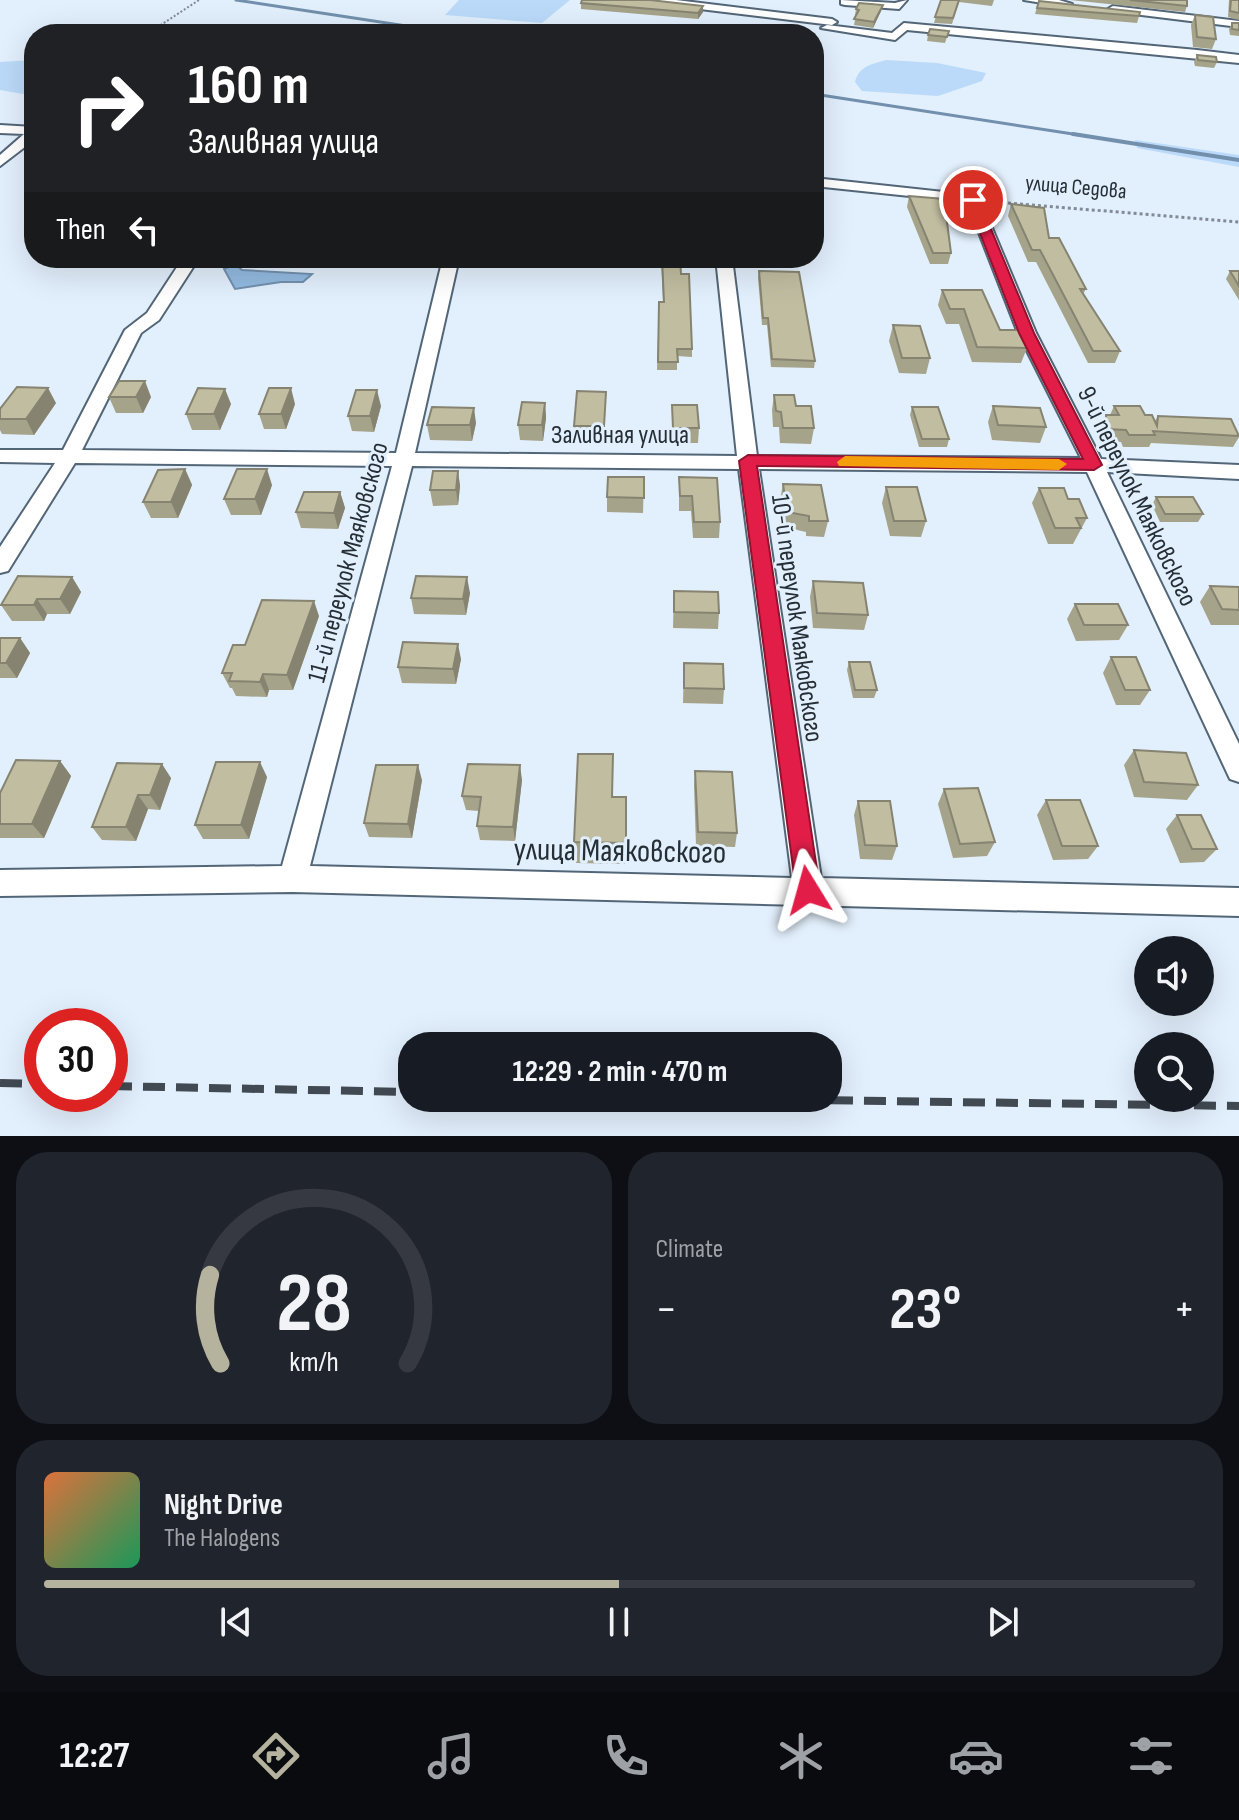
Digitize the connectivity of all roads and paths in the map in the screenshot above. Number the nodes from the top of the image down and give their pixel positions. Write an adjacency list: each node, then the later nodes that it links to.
1 (199, 0): 8 (path)
2 (650, 0): 9 (street)
3 (902, 0): 5 (street)
4 (1029, 0): 6 (street)
5 (846, 1): 12 (street)
6 (1076, 5)
7 (1107, 9): 13 (street)
8 (162, 24)
9 (796, 24)
10 (1239, 24): 13 (street)
11 (824, 29): 12 (street)
12 (827, 29): 13 (street)
13 (1154, 31): 14 (street)
14 (1239, 59)
15 (0, 129): 16 (street)
16 (24, 131)
17 (24, 141): 18 (street)
18 (0, 162)
19 (824, 183): 20 (street)
20 (984, 200): 21 (path, улица Седова); 29 (street, 9-й переулок Маяковского)
21 (1239, 222)
22 (184, 268): 26 (street)
23 (449, 268): 27 (street, 11-й переулок Маяковского)
24 (725, 268): 28 (street, 10-й переулок Маяковского)
25 (0, 456): 26 (street, Заливная улица)
26 (69, 457): 27 (street, Заливная улица); 31 (street)
27 (404, 459): 28 (street, Заливная улица); 33 (street, 11-й переулок Маяковского)
28 (748, 461): 29 (street, Заливная улица); 35 (street, 10-й переулок Маяковского)
29 (1094, 465): 30 (street, Заливная улица); 32 (street, 9-й переулок Маяковского)
30 (1239, 472)
31 (0, 565)
32 (1239, 771)
33 (293, 879): 34 (street, улица Маяковского); 35 (street, улица Маяковского)
34 (0, 883)
35 (808, 890): 36 (street, улица Маяковского)
36 (1239, 902)

